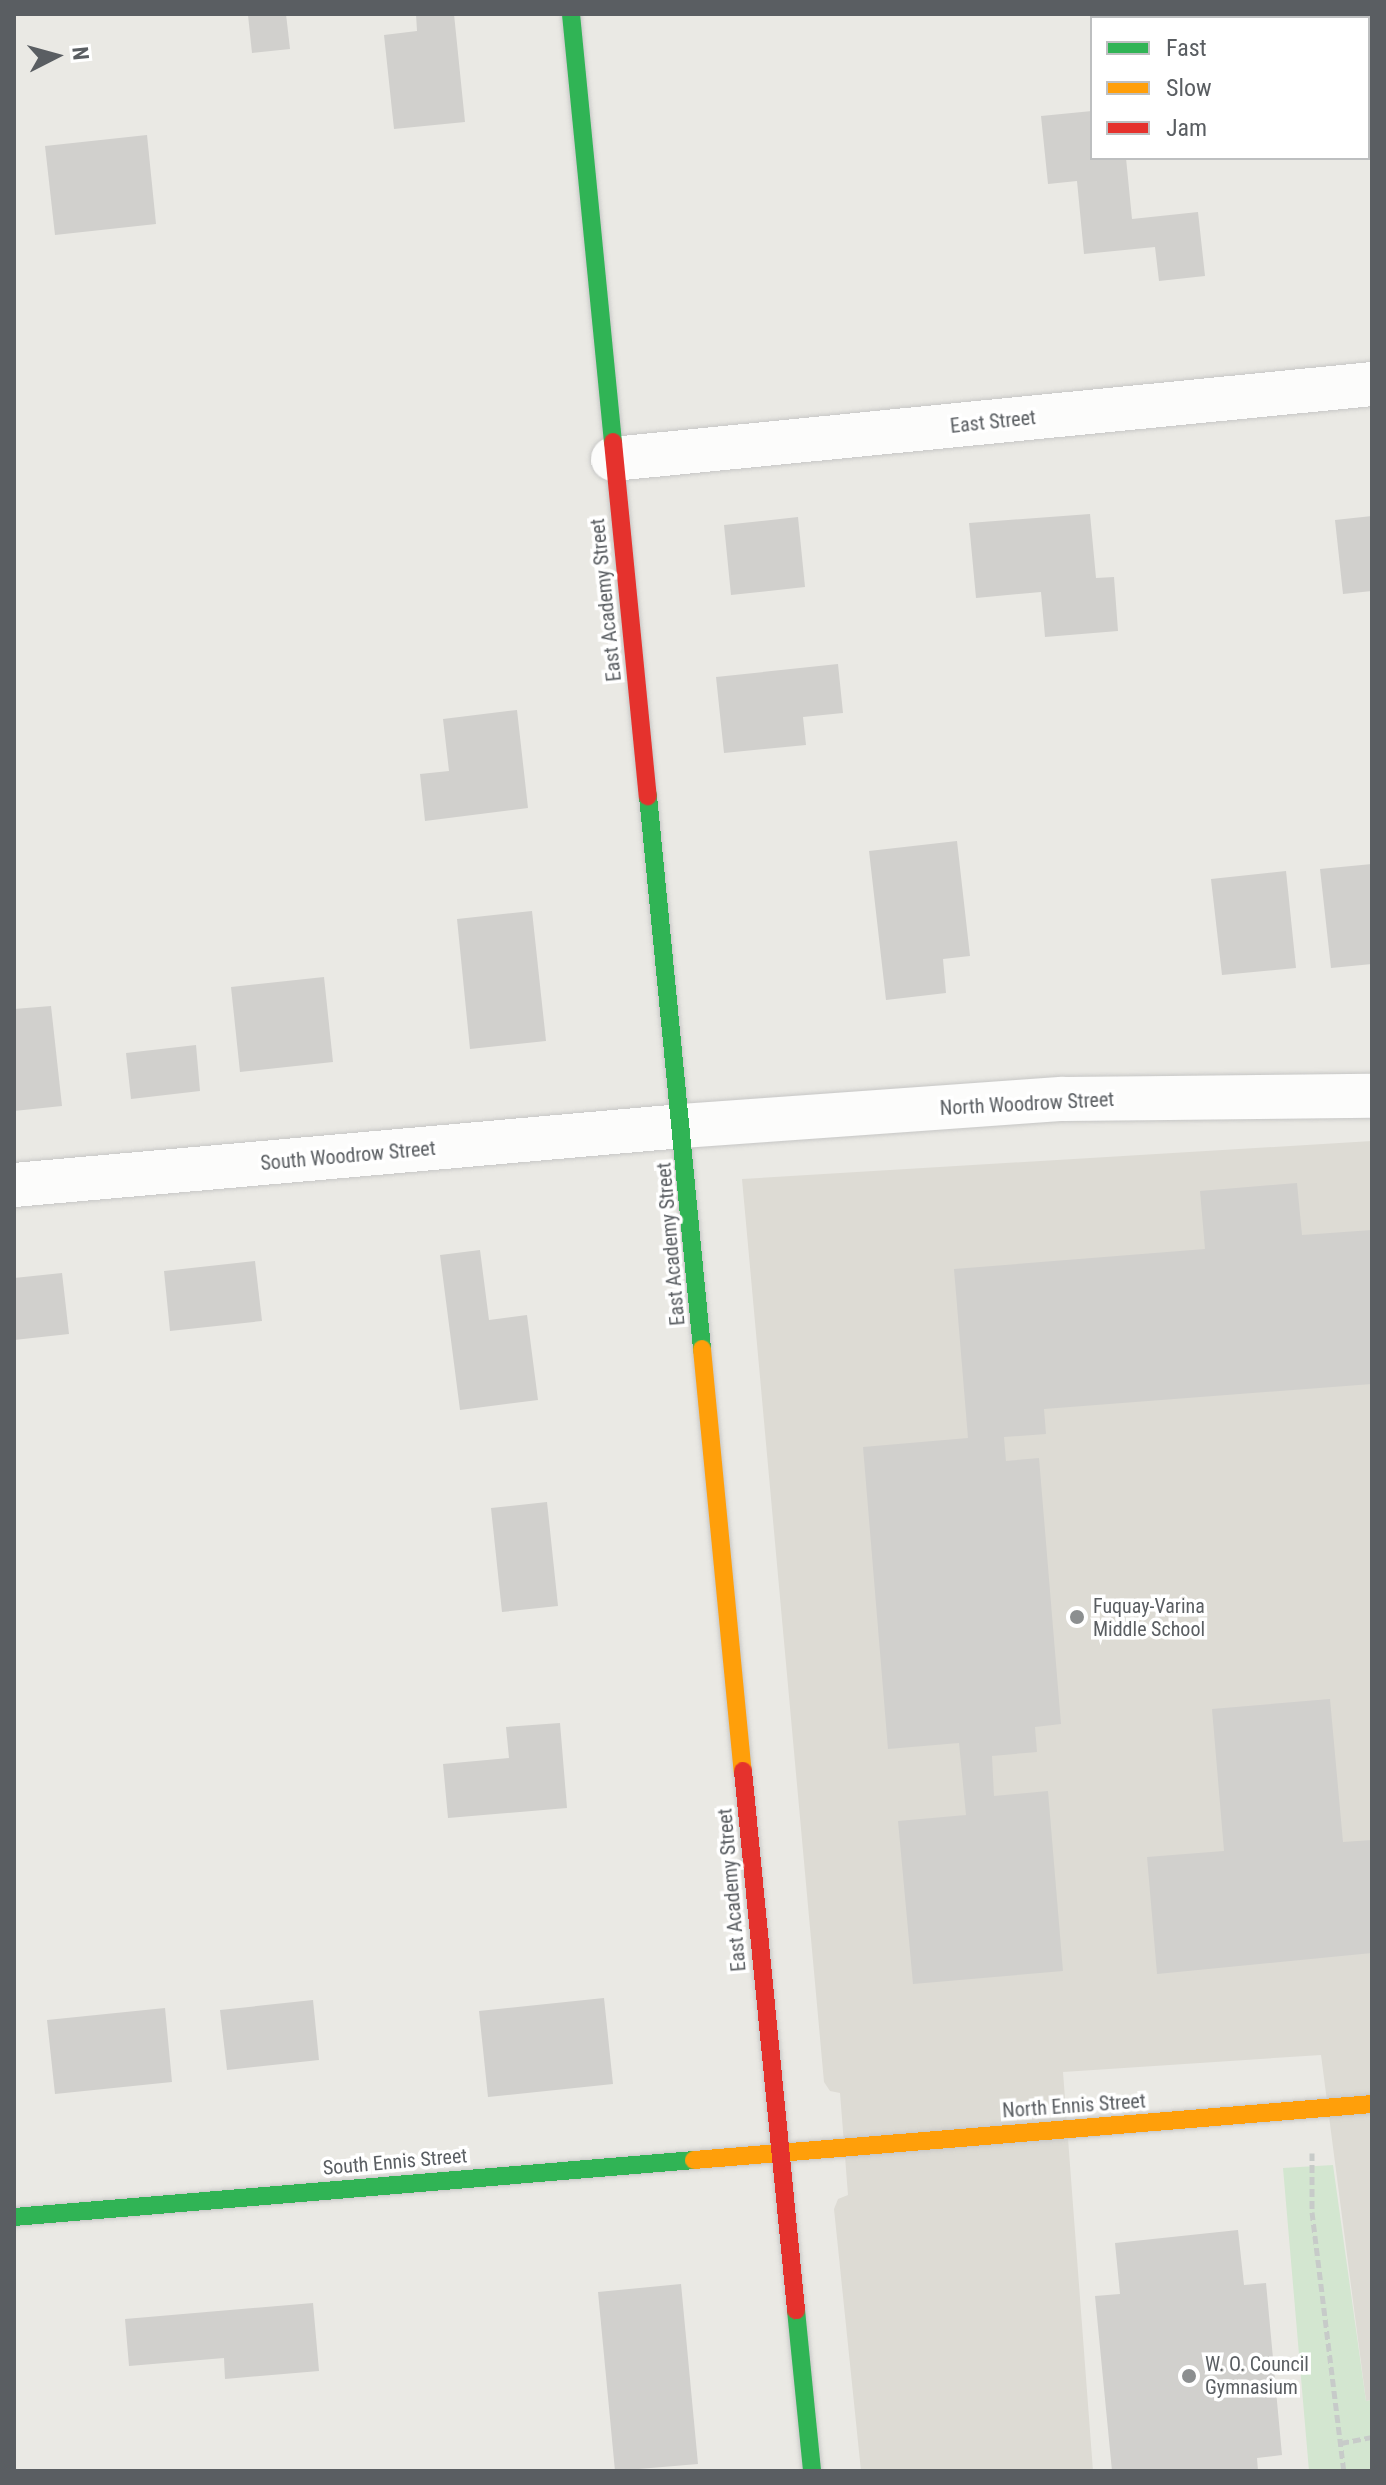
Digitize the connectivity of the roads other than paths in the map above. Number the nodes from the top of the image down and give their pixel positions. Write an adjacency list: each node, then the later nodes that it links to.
1 (571, 14): 3 (street, East Academy Street)
2 (1372, 384): 3 (street, East Street)
3 (613, 459): 5 (street, East Academy Street)
4 (1372, 1096): 5 (street, North Woodrow Street)
5 (682, 1126): 6 (street, South Woodrow Street); 8 (street, East Academy Street)
6 (14, 1185)
7 (1372, 2104): 8 (street, North Ennis Street)
8 (780, 2152): 9 (street, South Ennis Street); 10 (street, East Academy Street)
9 (14, 2217)
10 (812, 2471)

